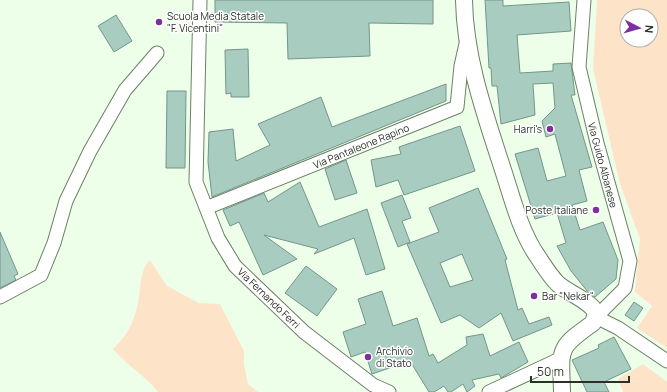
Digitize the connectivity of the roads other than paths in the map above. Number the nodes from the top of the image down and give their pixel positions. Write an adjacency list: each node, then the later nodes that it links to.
1 (200, 0): 6 (street, Via Fernando Ferri)
2 (464, 0): 4 (street)
3 (584, 0): 8 (street, Via Guido Albanese)
4 (466, 44): 6 (street, Via Pantaleone Rapino); 8 (street)
5 (157, 53): 7 (street)
6 (206, 208): 11 (street, Via Fernando Ferri)
7 (0, 297)
8 (596, 317): 9 (street); 10 (street)
9 (562, 353): 12 (street); 13 (street)
10 (667, 361)
11 (389, 392)
12 (489, 392)
13 (562, 392)

